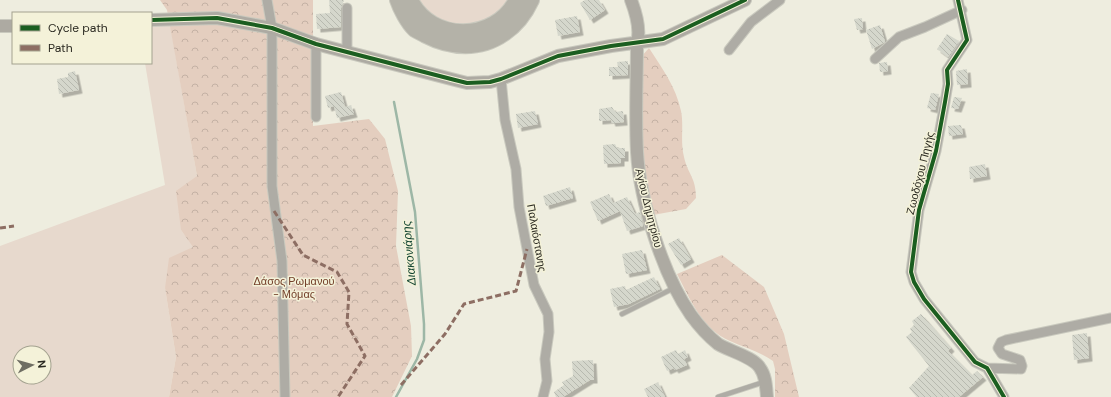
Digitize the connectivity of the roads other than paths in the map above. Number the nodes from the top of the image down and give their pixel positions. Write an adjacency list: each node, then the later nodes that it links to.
1 (267, 0): 15 (street)
2 (398, 0): 5 (highway)
3 (410, 0): 4 (highway)
4 (517, 0)
5 (531, 0)
6 (631, 0): 16 (street, Αγίου Δημητρίου)
7 (746, 0): 16 (street)
8 (780, 0): 18 (street)
9 (958, 0): 11 (street, Ζωοδόχου Πηγής)
10 (347, 8): 19 (street)
11 (962, 10): 20 (street); 26 (street, Ζωοδόχου Πηγής)
12 (152, 20): 15 (street)
13 (0, 26): 14 (street)
14 (12, 26)
15 (272, 28): 17 (street); 28 (street)
16 (636, 43): 21 (street); 23 (street, Αγίου Δημητρίου)
17 (316, 44): 19 (street); 22 (street)
18 (729, 50)
19 (347, 52): 21 (street)
20 (875, 59)
21 (501, 79): 29 (street, Παλαιόστανης)
22 (316, 117)
23 (675, 288): 24 (lane); 27 (street, Αγίου Δημητρίου)
24 (622, 314)
25 (1111, 318): 26 (street)
26 (987, 368): 32 (street, Ζωοδόχου Πηγής)
27 (765, 381): 30 (lane); 31 (street, Αγίου Δημητρίου)
28 (285, 397)
29 (544, 397)
30 (718, 397)
31 (767, 397)
32 (1004, 397)

